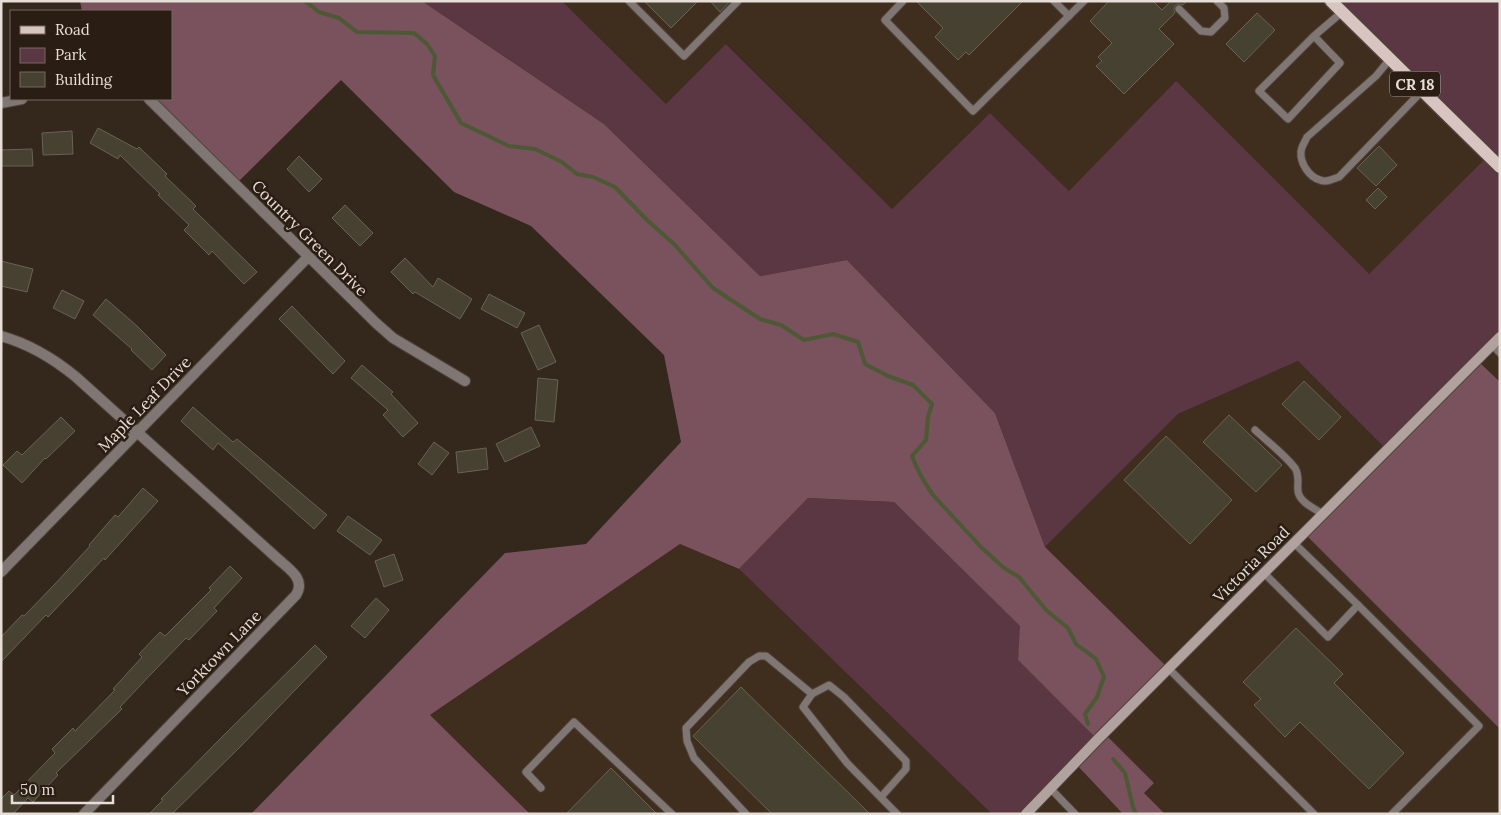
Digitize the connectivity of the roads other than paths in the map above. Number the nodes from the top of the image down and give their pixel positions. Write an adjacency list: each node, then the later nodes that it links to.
1 (629, 1): 2 (lane)
2 (738, 1)
3 (903, 1): 10 (lane)
4 (1054, 1): 10 (lane)
5 (1084, 1): 10 (lane)
6 (1216, 1): 8 (lane)
7 (1331, 1): 9 (main road, CR 18)
8 (1179, 9)
9 (1342, 12): 11 (lane); 12 (main road, CR 18)
10 (1069, 16)
11 (1314, 36): 11 (lane)
12 (1390, 59): 13 (main road, CR 18); 13 (lane)
13 (1422, 91): 17 (main road, CR 18)
14 (18, 100): 16 (street)
15 (150, 100): 18 (street, Country Green Drive)
16 (1, 104)
17 (1500, 167)
18 (308, 257): 23 (street, Country Green Drive); 25 (street, Maple Leaf Drive)
19 (1, 336): 25 (street)
20 (1500, 337): 21 (street, Victoria Road)
21 (1492, 345): 22 (lane); 26 (street, Victoria Road)
22 (1500, 353)
23 (465, 381)
24 (1256, 430): 26 (lane)
25 (138, 432): 28 (street, Maple Leaf Drive); 36 (street, Yorktown Lane)
26 (1322, 514): 27 (street, Victoria Road)
27 (1294, 543): 29 (street, Victoria Road); 30 (lane)
28 (1, 572)
29 (1264, 573): 30 (lane); 31 (street, Victoria Road)
30 (1358, 605): 43 (lane)
31 (1168, 668): 34 (street, Victoria Road); 42 (lane)
32 (812, 694): 35 (lane); 35 (lane); 38 (lane)
33 (541, 788): 37 (lane)
34 (1051, 788): 40 (street, Victoria Road); 41 (lane)
35 (881, 797): 39 (lane)
36 (84, 814)
37 (672, 814)
38 (746, 814)
39 (897, 814)
40 (1026, 814)
41 (1075, 814)
42 (1314, 814)
43 (1392, 814)

